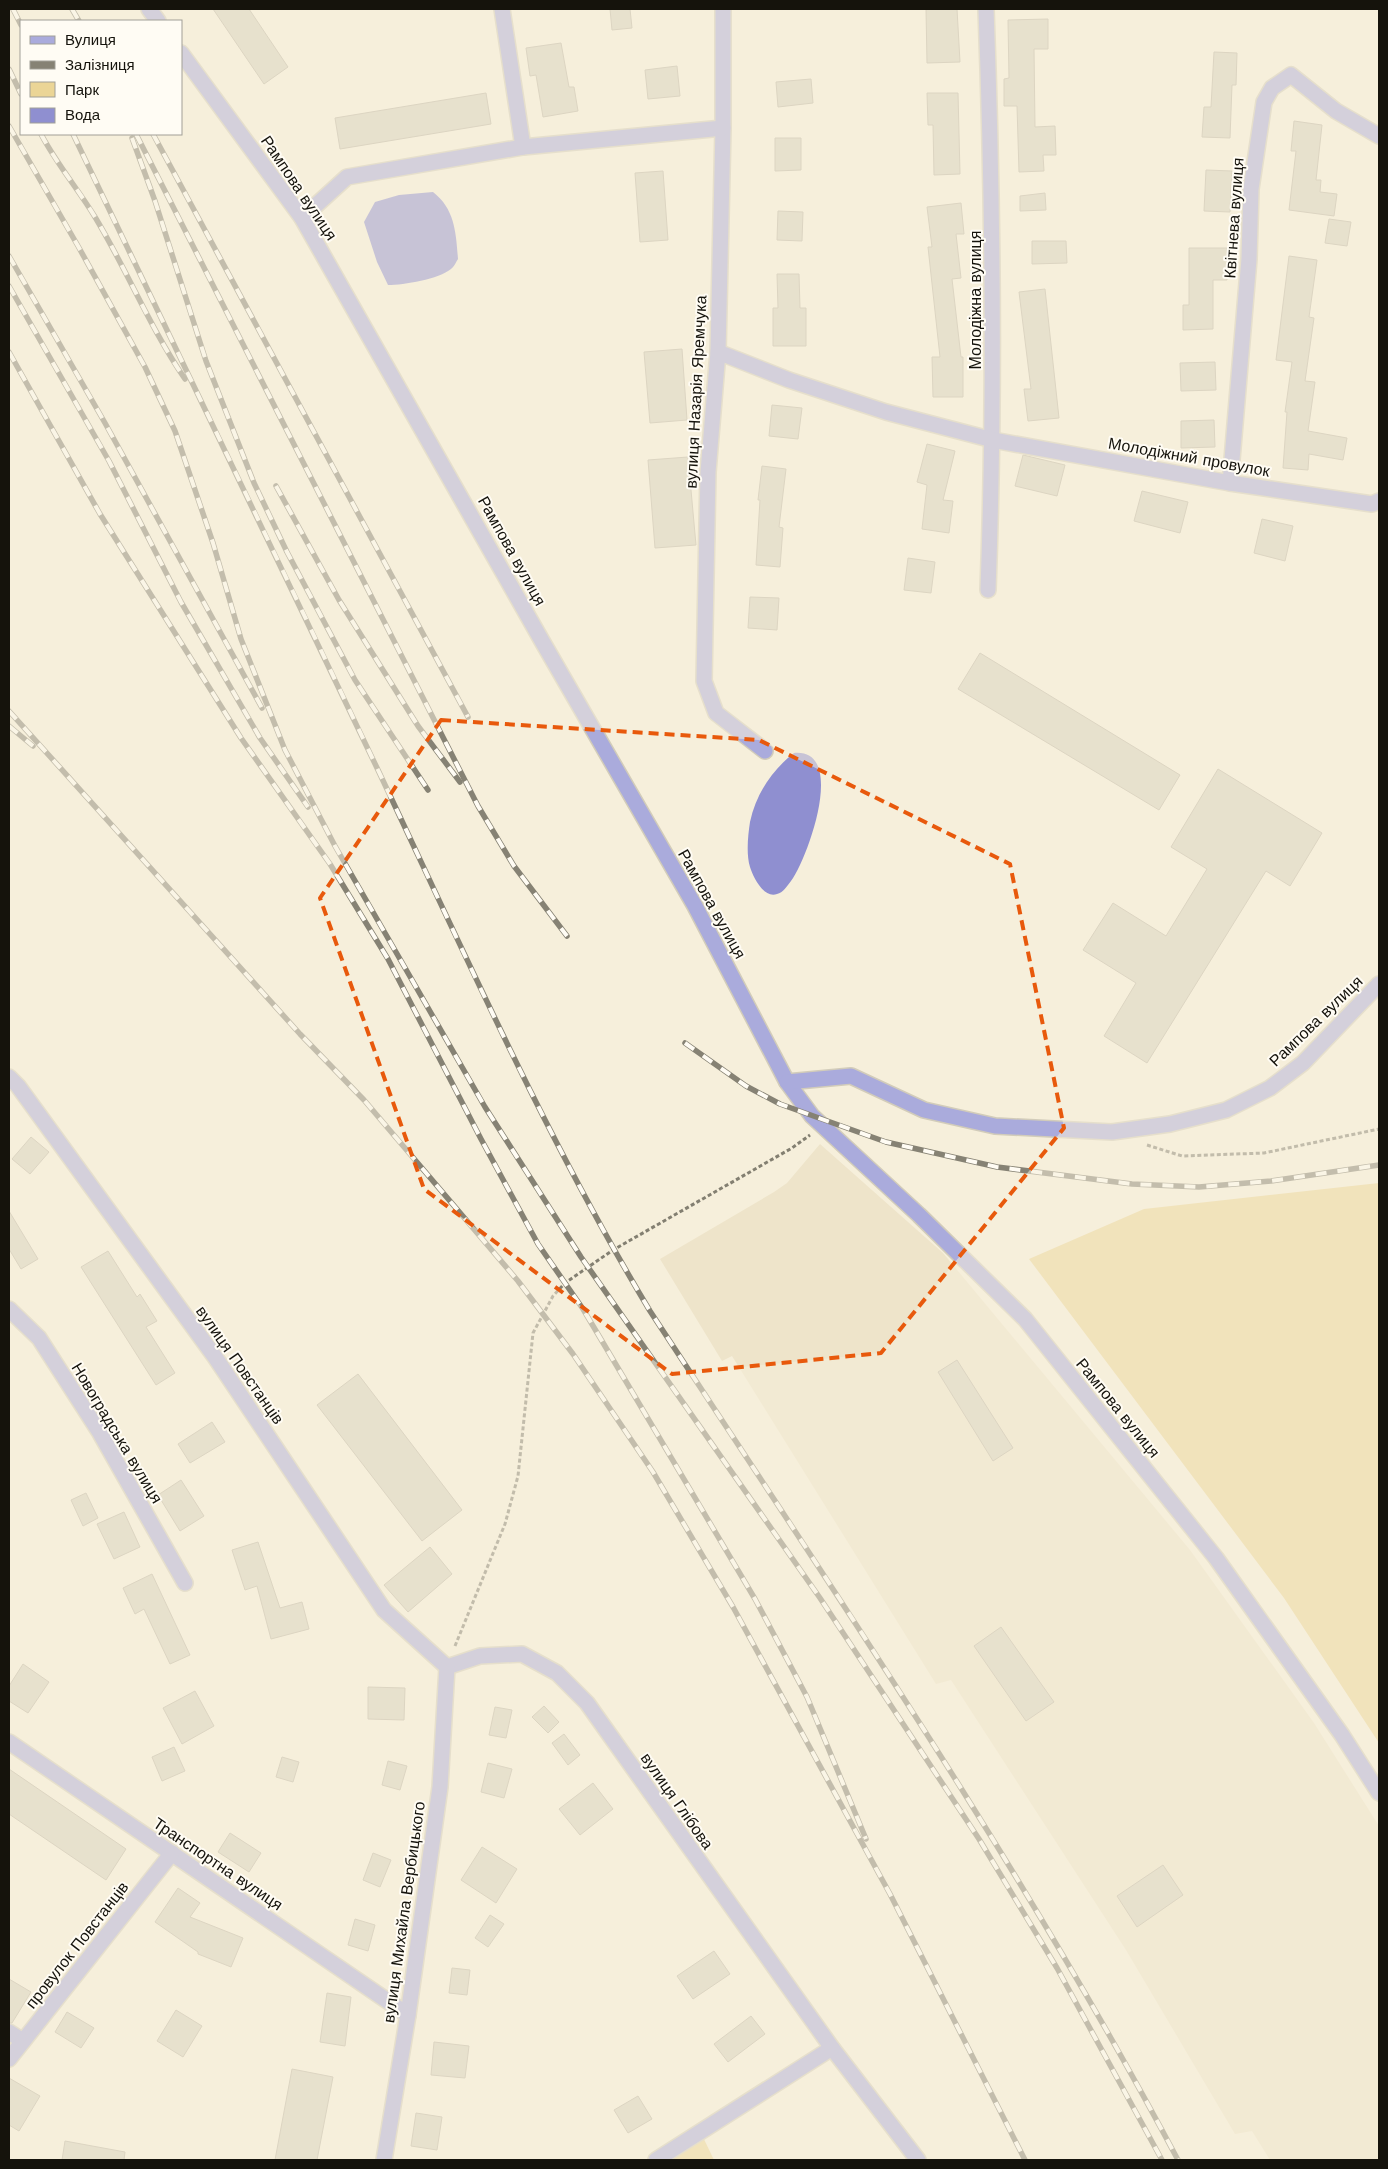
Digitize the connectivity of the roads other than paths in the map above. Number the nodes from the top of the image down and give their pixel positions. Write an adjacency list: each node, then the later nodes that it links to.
1 (148, 9): 5 (street)
2 (502, 9): 9 (street)
3 (723, 9): 7 (street, вулиця Назарія Яремчука)
4 (986, 9): 12 (street, Молодіжна вулиця)
5 (157, 20)
6 (182, 54): 10 (street, Рампова вулиця)
7 (723, 128): 9 (street); 11 (street, вулиця Назарія Яремчука)
8 (1379, 136): 13 (street, Квітнева вулиця)
9 (523, 147): 10 (street)
10 (302, 218): 19 (street, Рампова вулиця)
11 (718, 352): 12 (street, Молодіжний провулок); 16 (street, вулиця Назарія Яремчука)
12 (993, 440): 13 (street, Молодіжний провулок); 15 (street, Молодіжна вулиця)
13 (1230, 483): 14 (street, Молодіжний провулок)
14 (1379, 501)
15 (988, 590)
16 (764, 751)
17 (1379, 984): 19 (street, Рампова вулиця)
18 (9, 1077): 22 (street, вулиця Повстанців)
19 (787, 1082): 24 (street, Рампова вулиця)
20 (9, 1309): 21 (street, Новоградська вулиця)
21 (184, 1583)
22 (447, 1667): 26 (street, вулиця Михайла Вербицького); 29 (street, вулиця Глібова)
23 (9, 1742): 25 (street, Транспортна вулиця)
24 (1379, 1793)
25 (172, 1853): 26 (street, Транспортна вулиця); 28 (street, провулок Повстанців)
26 (408, 2015): 31 (street, вулиця Михайла Вербицького)
27 (9, 2032): 28 (street)
28 (23, 2041): 30 (street, провулок Повстанців)
29 (832, 2048): 32 (street); 33 (street, вулиця Глібова)
30 (9, 2060)
31 (384, 2160)
32 (656, 2160)
33 (918, 2160)

